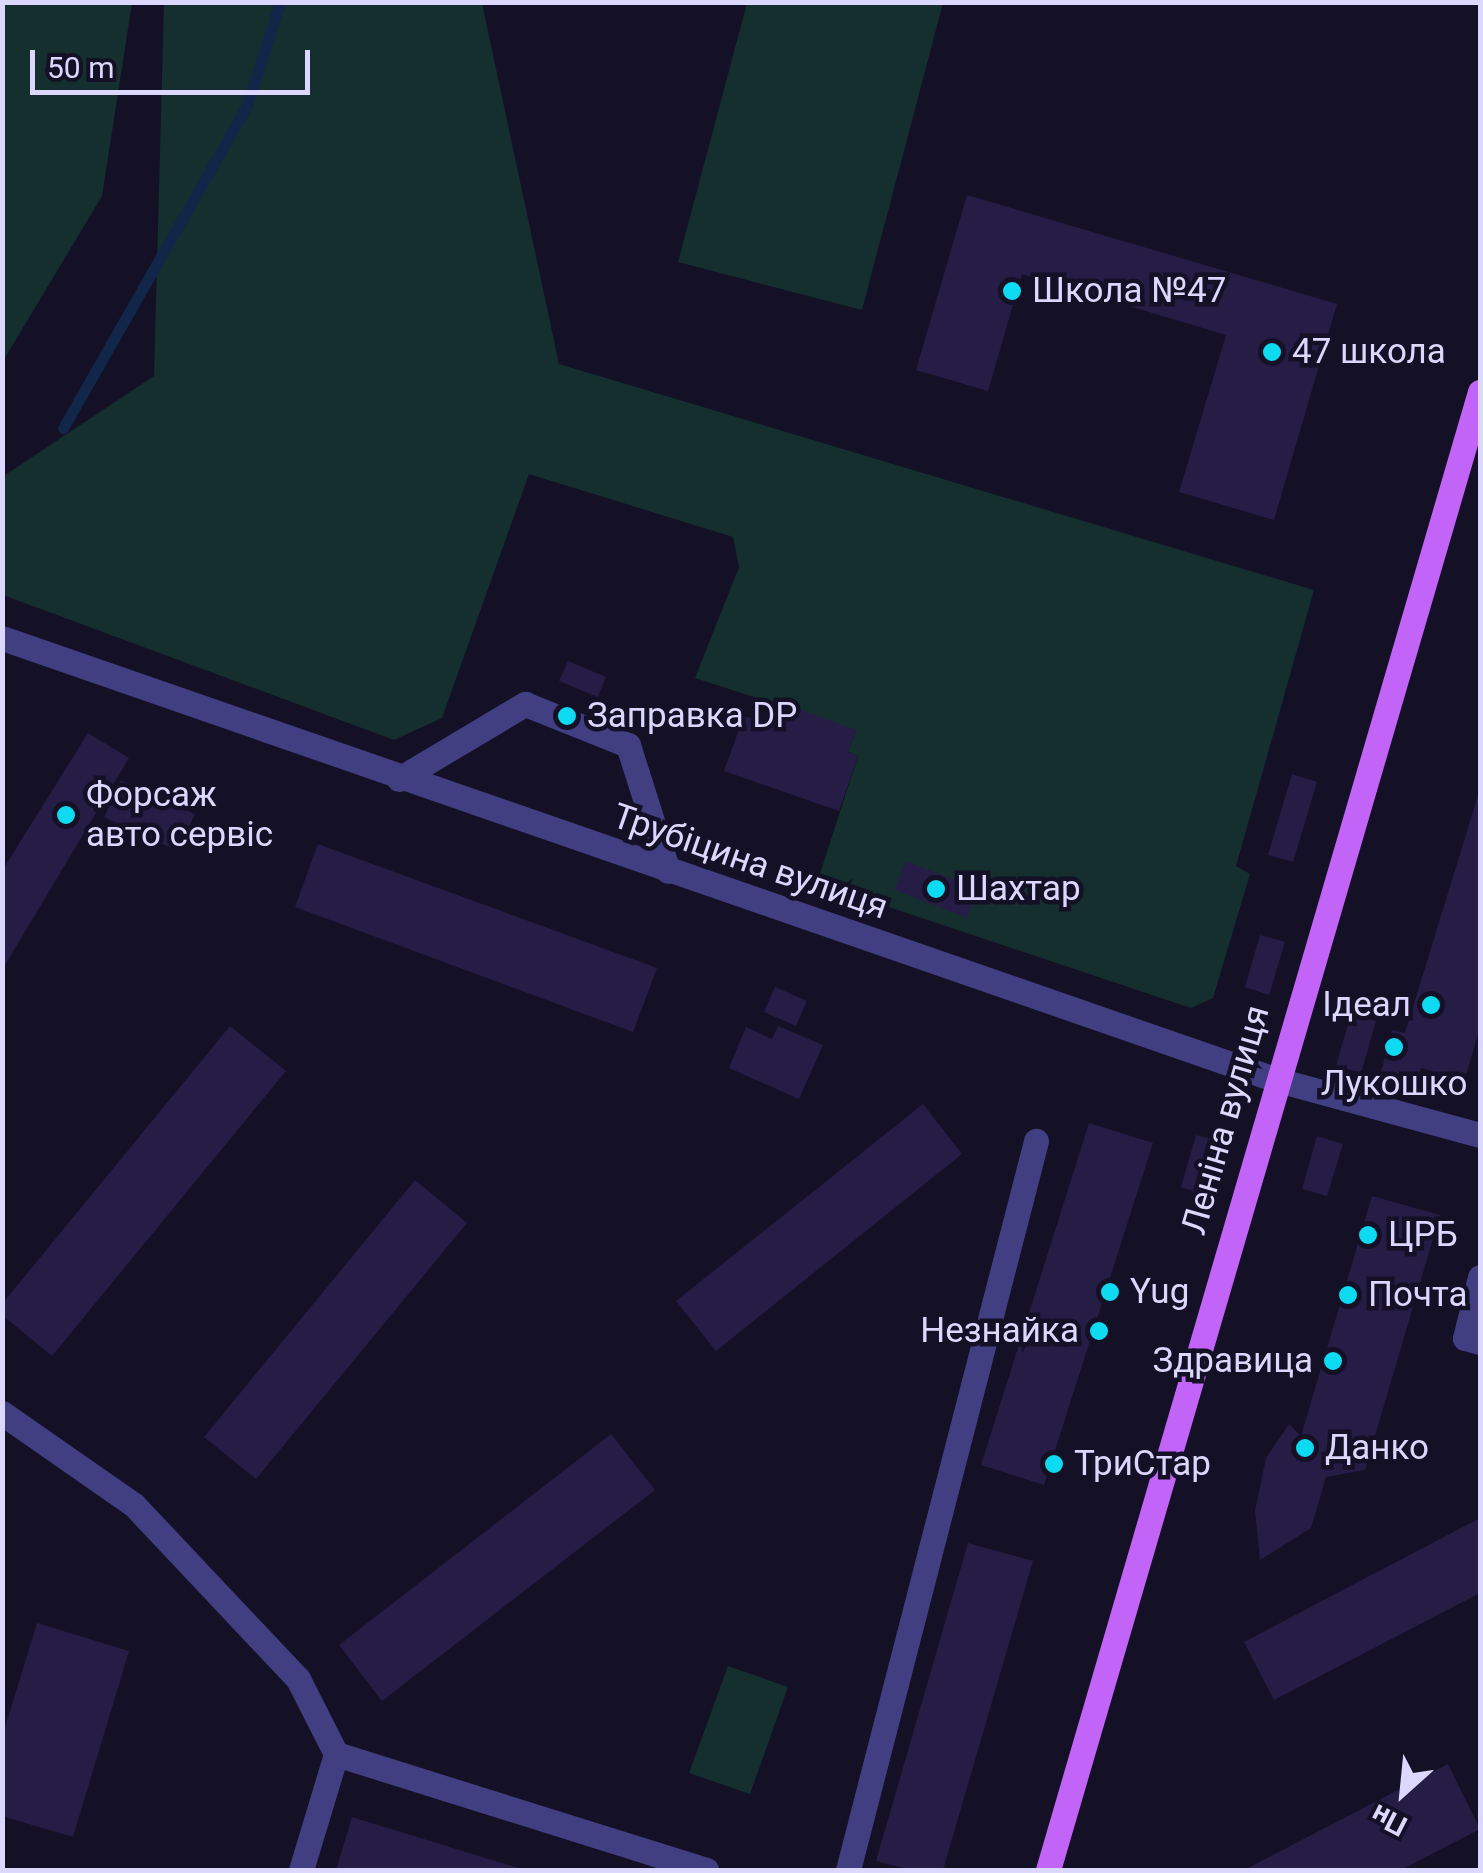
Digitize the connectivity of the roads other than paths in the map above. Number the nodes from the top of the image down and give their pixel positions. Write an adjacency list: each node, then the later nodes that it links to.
1 (1480, 392): 5 (main road, Леніна вулиця)
2 (2, 638): 3 (street, Трубіцина вулиця)
3 (399, 779): 4 (street, Трубіцина вулиця); 4 (street)
4 (668, 871): 5 (street, Трубіцина вулиця)
5 (1274, 1079): 6 (street, Трубіцина вулиця); 15 (main road, Леніна вулиця)
6 (1480, 1136)
7 (1036, 1140): 14 (street)
8 (1480, 1277): 9 (street)
9 (1480, 1342)
10 (2, 1413): 11 (street)
11 (336, 1754): 12 (street); 13 (street)
12 (301, 1870)
13 (706, 1870)
14 (848, 1870)
15 (1048, 1870)

